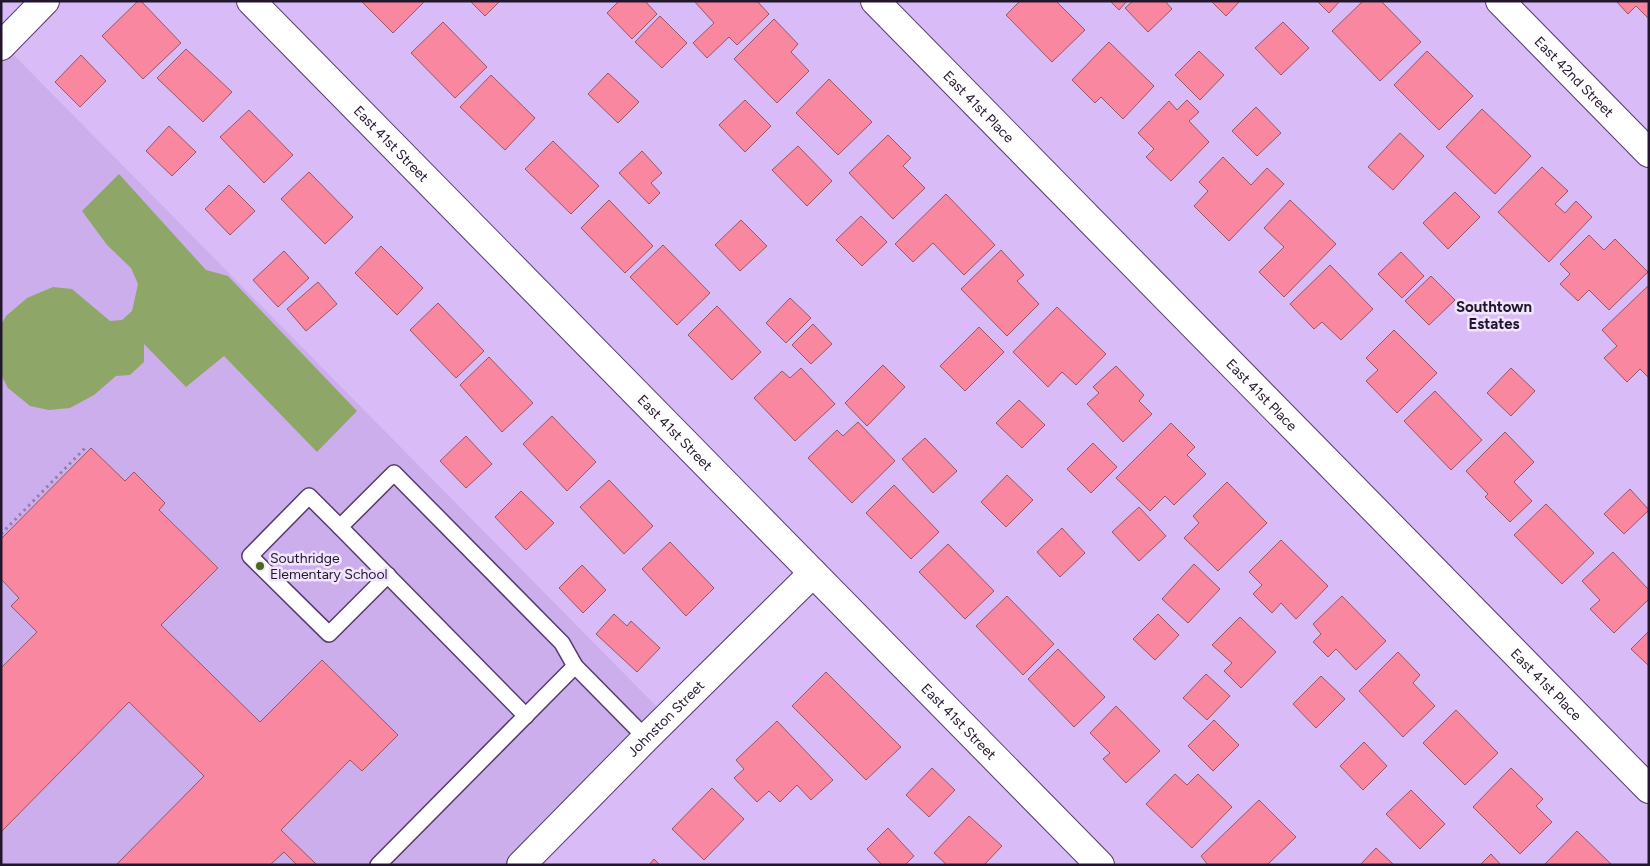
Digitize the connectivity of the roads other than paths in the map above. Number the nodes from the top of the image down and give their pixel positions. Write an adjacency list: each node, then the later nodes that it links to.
1 (45, 1): 5 (street)
2 (251, 1): 8 (street, East 41st Street)
3 (875, 1): 13 (street, East 41st Place)
4 (1500, 1): 6 (street, East 42nd Street)
5 (1, 46)
6 (1649, 153)
7 (340, 527): 9 (lane); 9 (lane); 10 (lane)
8 (813, 573): 12 (street, Johnston Street); 16 (street, East 41st Street)
9 (388, 576): 11 (lane)
10 (575, 666): 11 (lane); 12 (lane)
11 (526, 716): 14 (lane)
12 (646, 738): 15 (street, Johnston Street)
13 (1649, 789)
14 (378, 865)
15 (521, 865)
16 (1100, 865)

